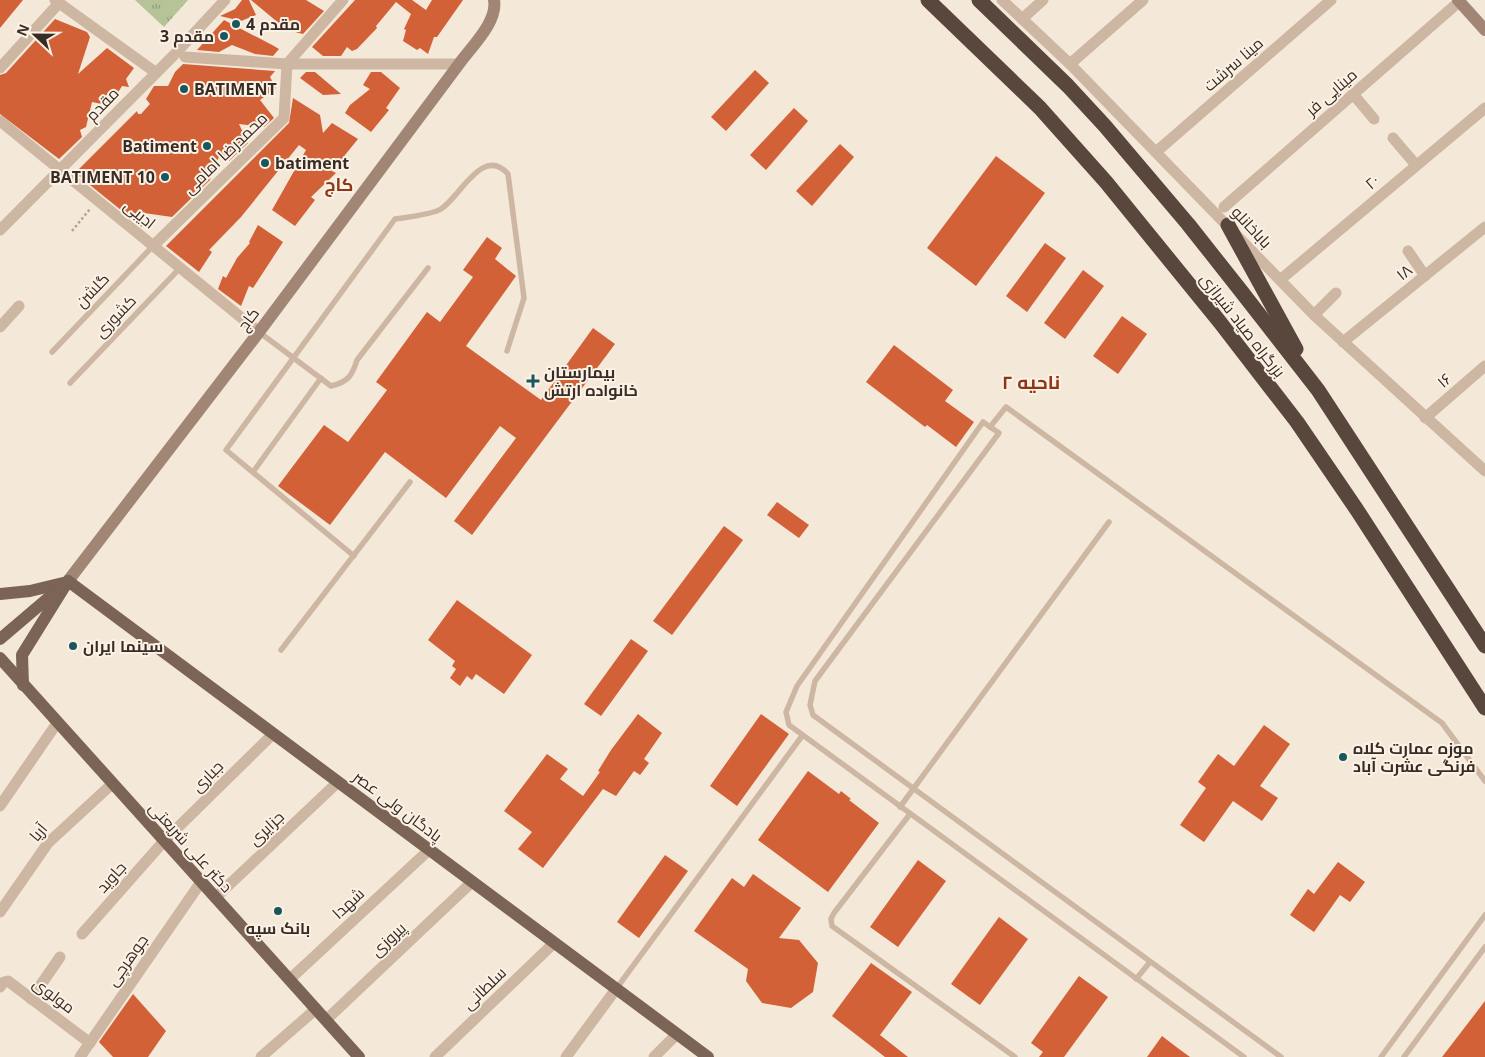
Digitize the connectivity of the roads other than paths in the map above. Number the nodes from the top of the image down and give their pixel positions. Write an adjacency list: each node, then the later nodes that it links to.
1 (225, 0): 19 (street, مقدم)
2 (343, 0): 15 (street)
3 (494, 0): 16 (main road, کاج)
4 (928, 0): 65 (highway, بزرگراه صیاد شیرازی)
5 (979, 0): 50 (highway, بزرگراه صیاد شیرازی)
6 (1002, 0): 12 (street, باباخانلو)
7 (1043, 0): 12 (street)
8 (1143, 0): 17 (street)
9 (1331, 0): 25 (street, مینا سرشت)
10 (57, 1): 18 (street); 19 (street)
11 (1459, 1): 13 (main road); 20 (street, مینایی فر)
12 (1022, 19): 17 (street, باباخانلو)
13 (1484, 28)
14 (184, 57): 15 (street)
15 (287, 64): 16 (street); 32 (street, محمدرضا امامی)
16 (459, 64): 42 (main road, کاج)
17 (1070, 64): 25 (street, باباخانلو)
18 (0, 68)
19 (155, 72): 27 (street, مقدم)
20 (1353, 94): 22 (street); 28 (street, مینایی فر)
21 (1485, 108): 26 (street, ۲۰)
22 (1374, 119)
23 (2, 126): 27 (street, ادیبی)
24 (1393, 138): 26 (street)
25 (1156, 152): 29 (street, باباخانلو)
26 (1416, 166): 37 (street, ۲۰)
27 (60, 171): 31 (street, مقدم); 32 (street, ادیبی)
28 (1224, 207)
29 (1228, 225): 37 (street, باباخانلو); 50 (highway)
30 (1485, 227): 36 (street, ۱۸)
31 (0, 230)
32 (153, 246): 34 (street, ادیبی); 45 (lane, گلشن)
33 (1408, 251): 36 (street)
34 (180, 268): 42 (street, ادیبی); 49 (lane, کشوری)
35 (428, 268): 48 (lane)
36 (1424, 276): 43 (street, ۱۸)
37 (1280, 280): 40 (street, باباخانلو)
38 (1336, 293): 40 (street)
39 (19, 306): 41 (street)
40 (1314, 315): 43 (street, باباخانلو)
41 (0, 327)
42 (259, 332): 46 (lane); 58 (main road, کاج)
43 (1343, 342): 51 (street, باباخانلو)
44 (507, 351): 46 (lane)
45 (52, 352)
46 (293, 357): 48 (lane); 54 (lane)
47 (1485, 366): 51 (street, ۱۶)
48 (321, 378): 54 (lane)
49 (70, 383)
50 (1318, 390): 61 (highway, بزرگراه صیاد شیرازی)
51 (1425, 418): 53 (street, باباخانلو)
52 (990, 427): 68 (lane); 69 (lane); 72 (lane)
53 (1485, 470)
54 (253, 472): 57 (lane)
55 (410, 482): 57 (lane)
56 (1109, 522): 72 (lane)
57 (354, 556): 62 (lane)
58 (68, 581): 59 (main road); 60 (main road, کاج); 64 (main road); 67 (main road, پادگان ولی عصر)
59 (0, 594)
60 (0, 638)
61 (1485, 646)
62 (281, 650)
63 (0, 658): 64 (main road, دکتر علی شریعتی)
64 (23, 685): 66 (main road, دکتر علی شریعتی)
65 (1485, 708)
66 (58, 723): 71 (main road, دکتر علی شریعتی); 73 (street)
67 (273, 734): 70 (main road, پادگان ولی عصر); 76 (street, جباری)
68 (802, 736): 74 (lane); 91 (lane)
69 (1485, 781)
70 (338, 782): 77 (main road, پادگان ولی عصر); 80 (street, جزایری)
71 (112, 784): 76 (main road, دکتر علی شریعتی); 81 (street, آریا)
72 (913, 790): 74 (lane); 87 (lane)
73 (0, 806)
74 (900, 807): 75 (lane)
75 (910, 814): 88 (lane); 105 (lane)
76 (164, 841): 78 (main road, دکتر علی شریعتی); 83 (street, جاوید)
77 (429, 850): 79 (main road, پادگان ولی عصر); 89 (street, شهدا)
78 (201, 882): 80 (main road, دکتر علی شریعتی); 96 (street, جوهرچی)
79 (472, 882): 84 (main road, پادگان ولی عصر); 94 (street, پیروزی)
80 (215, 898): 89 (main road, دکتر علی شریعتی)
81 (0, 912)
82 (1485, 915): 108 (lane)
83 (82, 934)
84 (554, 943): 91 (main road, پادگان ولی عصر); 101 (street, سلطانی)
85 (1485, 947): 109 (lane)
86 (60, 957): 92 (street)
87 (1150, 962): 88 (lane); 107 (lane)
88 (1136, 979): 97 (lane)
89 (289, 980): 93 (main road, دکتر علی شریعتی)
90 (0, 988): 92 (street, مولوی)
91 (616, 989): 95 (main road, پادگان ولی عصر); 102 (street)
92 (31, 999): 96 (street, مولوی)
93 (316, 1009): 94 (main road, دکتر علی شریعتی); 99 (street)
94 (326, 1020): 100 (main road, دکتر علی شریعتی)
95 (677, 1034): 103 (street); 104 (main road, پادگان ولی عصر)
96 (90, 1043): 98 (street, جوهرچی)
97 (1237, 1055): 106 (lane)
98 (80, 1057)
99 (262, 1057)
100 (359, 1057)
101 (435, 1057)
102 (566, 1057)
103 (654, 1057)
104 (708, 1057)
105 (1015, 1057)
106 (1244, 1057)
107 (1281, 1057)
108 (1380, 1057)
109 (1404, 1057)

